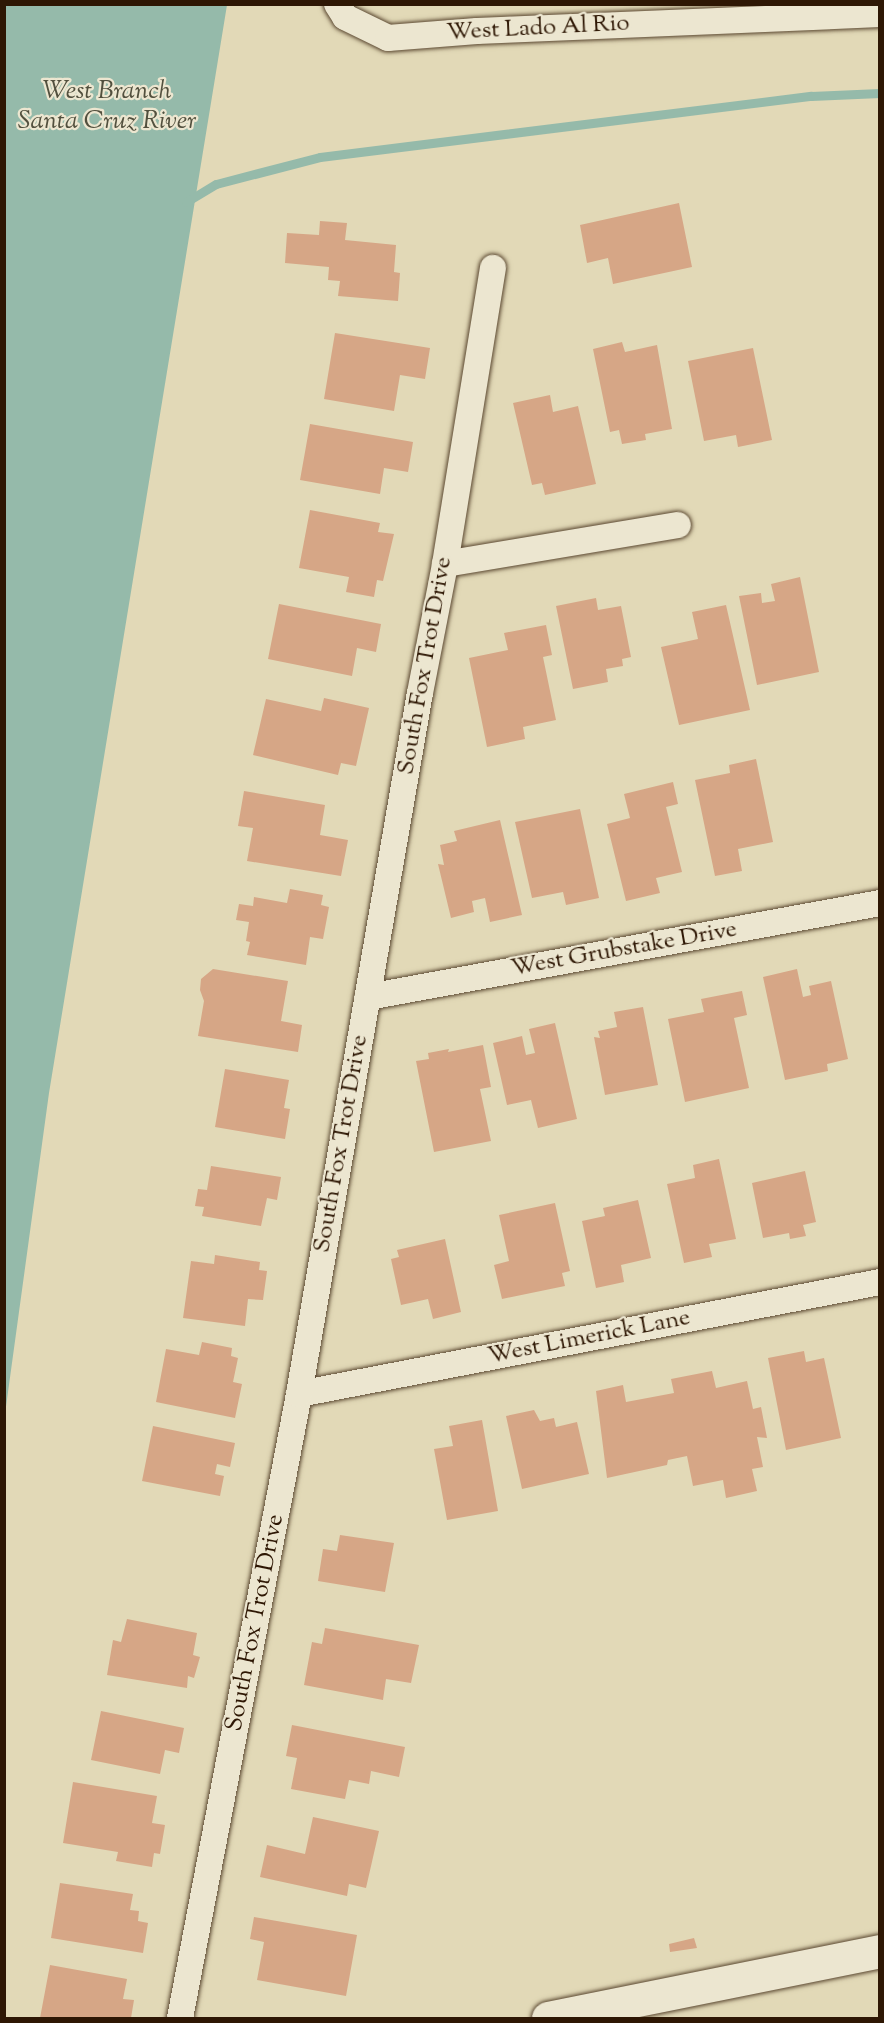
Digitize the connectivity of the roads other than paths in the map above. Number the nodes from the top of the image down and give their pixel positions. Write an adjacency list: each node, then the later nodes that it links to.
1 (341, 11): 2 (street, West Lado Al Rio)
2 (879, 14)
3 (493, 268): 5 (street, South Fox Trot Drive)
4 (678, 525): 5 (street)
5 (445, 564): 7 (street, South Fox Trot Drive)
6 (879, 903): 7 (street, West Grubstake Drive)
7 (368, 997): 9 (street, South Fox Trot Drive)
8 (879, 1282): 9 (street, West Limerick Lane)
9 (299, 1394): 11 (street, South Fox Trot Drive)
10 (879, 1951): 12 (main road)
11 (180, 2019)
12 (548, 2019)

